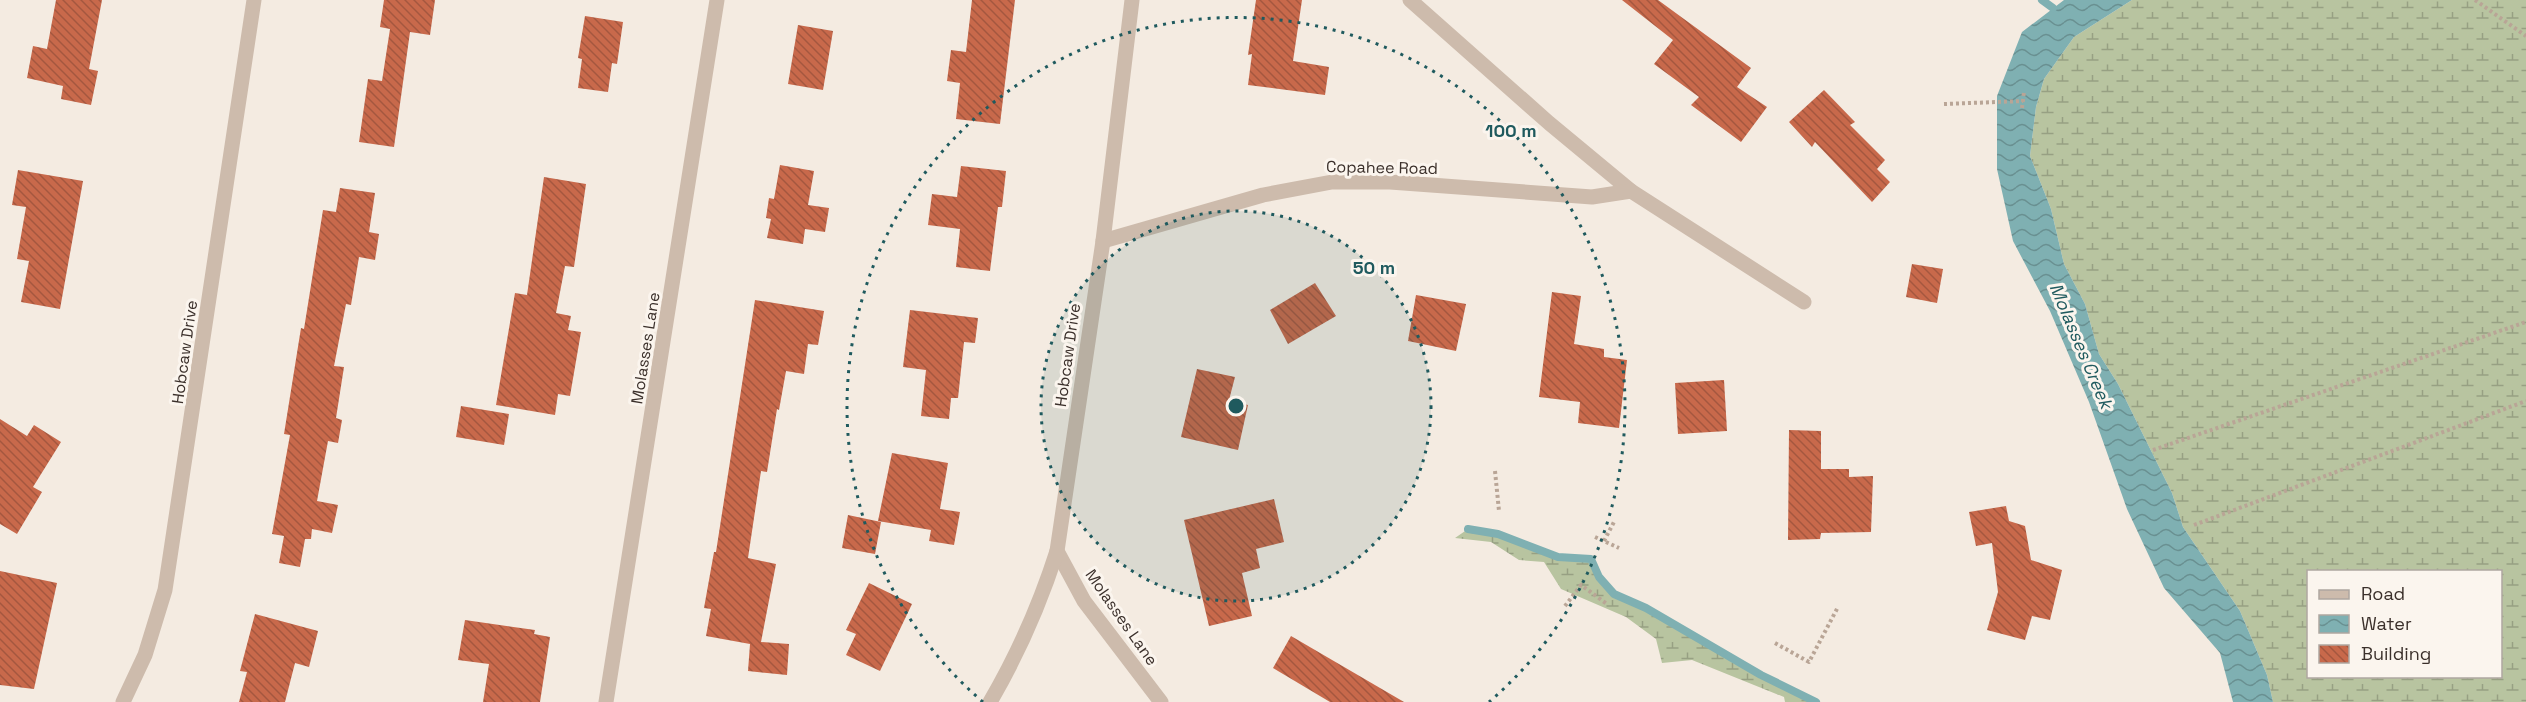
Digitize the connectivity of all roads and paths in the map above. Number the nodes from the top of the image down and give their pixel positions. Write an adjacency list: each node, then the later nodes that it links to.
1 (254, 0): 29 (street, Hobcaw Drive)
2 (717, 0): 30 (street, Molasses Lane)
3 (1132, 0): 12 (street, Hobcaw Drive)
4 (1410, 0): 11 (street)
5 (2475, 0): 6 (path)
6 (2526, 36)
7 (2024, 92): 8 (path)
8 (2023, 101): 9 (path); 10 (path)
9 (1944, 104)
10 (2022, 108)
11 (1631, 191): 12 (street, Copahee Road); 13 (street)
12 (1102, 241): 24 (street, Hobcaw Drive)
13 (1804, 302)
14 (2526, 322): 16 (path)
15 (2526, 401): 20 (path)
16 (2153, 450)
17 (1495, 471): 18 (path)
18 (1499, 511)
19 (1615, 520): 22 (path)
20 (2194, 525)
21 (1595, 537): 22 (path)
22 (1604, 541): 23 (path)
23 (1619, 548)
24 (1057, 551): 31 (street, Hobcaw Drive); 32 (street, Molasses Lane)
25 (1607, 604): 26 (path)
26 (1565, 606)
27 (1838, 607): 28 (path)
28 (1775, 643)
29 (123, 702)
30 (606, 702)
31 (990, 702)
32 (1161, 702)

